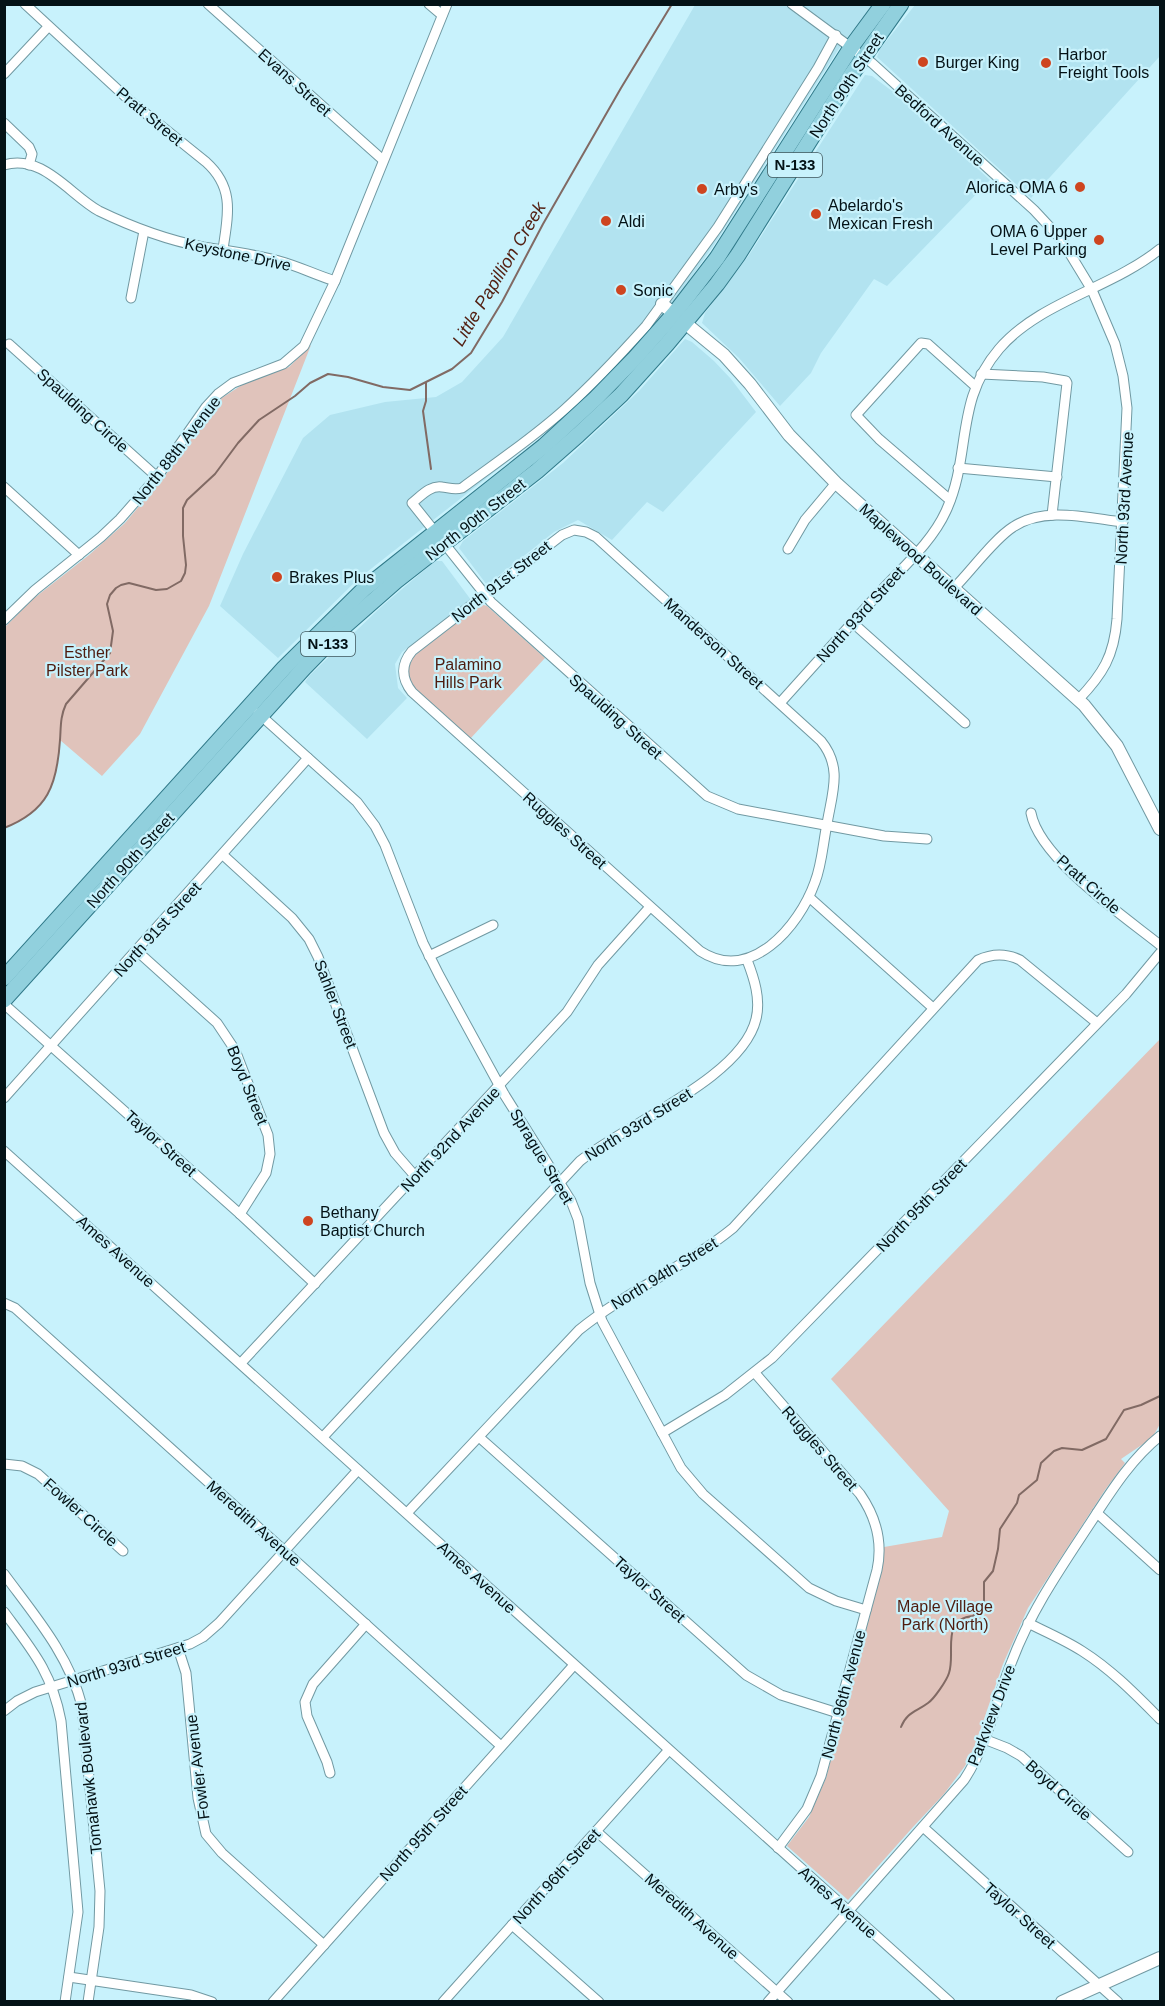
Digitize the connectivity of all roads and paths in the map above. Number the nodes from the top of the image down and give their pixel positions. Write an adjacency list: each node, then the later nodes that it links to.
1 (25, 4): 9 (street, Pratt Street)
2 (208, 4): 14 (street, Evans Street)
3 (429, 4): 8 (street)
4 (447, 4): 8 (street)
5 (792, 4): 10 (street, Bedford Avenue)
6 (883, 4): 11 (main road, North 90th Street / N-133)
7 (902, 4): 11 (main road, North 90th Street / N-133)
8 (442, 15): 14 (street)
9 (48, 27): 12 (street); 18 (street, Pratt Street)
10 (836, 35): 11 (street, Bedford Avenue); 23 (street)
11 (858, 51): 21 (street, Bedford Avenue); 23 (main road, North 90th Street / N-133)
12 (4, 74)
13 (4, 123): 16 (street)
14 (383, 160): 20 (street)
15 (4, 165): 16 (street, Keystone Drive)
16 (29, 165): 17 (street, Keystone Drive)
17 (144, 231): 18 (street, Keystone Drive); 22 (street)
18 (223, 249): 20 (street, Keystone Drive)
19 (1161, 249): 21 (street, North 93rd Street)
20 (335, 281): 28 (street, North 88th Avenue)
21 (1092, 290): 25 (street, North 93rd Street); 34 (street, North 93rd Avenue)
22 (131, 298)
23 (674, 314): 30 (street, Maplewood Boulevard); 36 (main road, North 90th Street / N-133); 36 (street, Spaulding Street)
24 (9, 344): 28 (street, Spaulding Circle)
25 (981, 374): 26 (street, North 93rd Street); 29 (street)
26 (975, 386): 27 (street, North 93rd Street); 32 (street)
27 (958, 468): 29 (street); 32 (street, North 93rd Street)
28 (157, 477): 39 (street, North 88th Avenue)
29 (1057, 477): 33 (street)
30 (836, 483): 37 (street); 38 (street, Maplewood Boulevard)
31 (4, 487): 39 (street)
32 (950, 500): 38 (street, North 93rd Street)
33 (1052, 515): 34 (street); 40 (street)
34 (1123, 522): 45 (street, North 93rd Avenue)
35 (582, 531): 41 (street, North 91st Street); 46 (street, Manderson Street)
36 (438, 538): 41 (street, Spaulding Street); 47 (main road, North 90th Street / N-133)
37 (788, 549)
38 (916, 554): 40 (street, Maplewood Boulevard); 43 (street, North 93rd Street)
39 (79, 555): 42 (street, North 88th Avenue)
40 (954, 588): 45 (street, Maplewood Boulevard)
41 (483, 594): 44 (street, North 91st Street); 51 (street, Spaulding Street)
42 (4, 620)
43 (853, 623): 46 (street, North 93rd Street); 48 (street)
44 (403, 669): 56 (street, Ruggles Street)
45 (1078, 700): 52 (street, Maplewood Boulevard)
46 (780, 703): 51 (street, Manderson Street)
47 (256, 710): 49 (street, Sprague Street); 63 (main road, North 90th Street / N-133); 64 (main road, North 90th Street / N-133)
48 (964, 723)
49 (308, 758): 54 (street, North 91st Street); 61 (street, Sprague Street)
50 (1031, 813): 58 (street, Pratt Circle)
51 (826, 826): 53 (street, Spaulding Street); 55 (street)
52 (1161, 829)
53 (927, 839)
54 (223, 855): 59 (street, North 91st Street); 71 (street, Sahler Street)
55 (808, 897): 62 (street); 65 (street)
56 (650, 907): 62 (street, Ruggles Street); 68 (street, North 92nd Avenue)
57 (493, 925): 61 (street)
58 (1161, 945)
59 (137, 951): 67 (street, North 91st Street); 73 (street, Boyd Street)
60 (1161, 953): 66 (street, North 95th Street)
61 (429, 956): 68 (street, Sprague Street)
62 (747, 960): 72 (street, North 93rd Street)
63 (4, 978)
64 (4, 1002): 67 (street, Taylor Street)
65 (933, 1008): 66 (street, North 94th Street); 76 (street, North 94th Street)
66 (1097, 1023): 78 (street, North 95th Street)
67 (51, 1045): 69 (street, North 91st Street); 73 (street, Taylor Street)
68 (500, 1085): 71 (street, North 92nd Avenue); 72 (street, Sprague Street)
69 (4, 1098)
70 (4, 1151): 77 (street, Ames Avenue)
71 (415, 1176): 74 (street, North 92nd Avenue)
72 (560, 1182): 76 (street, Sprague Street); 81 (street, North 93rd Street)
73 (240, 1214): 74 (street, Taylor Street)
74 (315, 1284): 77 (street, North 92nd Avenue)
75 (4, 1303): 89 (street, Meredith Avenue)
76 (600, 1313): 79 (street, Sprague Street); 82 (street, North 94th Street)
77 (241, 1363): 81 (street, Ames Avenue)
78 (755, 1373): 79 (street, North 95th Street); 87 (street, Ruggles Street)
79 (662, 1433): 92 (street, Sprague Street)
80 (1161, 1436): 86 (street, Parkview Drive)
81 (323, 1437): 84 (street, Ames Avenue)
82 (479, 1437): 85 (street, North 94th Street); 101 (street, Taylor Street)
83 (4, 1464): 88 (street, Fowler Circle)
84 (358, 1470): 85 (street, Ames Avenue); 89 (street, North 93rd Street)
85 (407, 1512): 97 (street, Ames Avenue)
86 (1097, 1513): 90 (street); 94 (street, Parkview Drive)
87 (877, 1529): 92 (street, North 96th Avenue)
88 (123, 1551)
89 (284, 1551): 95 (street, Meredith Avenue); 96 (street, North 93rd Street)
90 (1161, 1570)
91 (4, 1574): 98 (street, Tomahawk Boulevard)
92 (866, 1610): 101 (street, North 96th Avenue)
93 (4, 1612): 99 (street, Tomahawk Boulevard)
94 (1028, 1623): 102 (street); 103 (street, Parkview Drive)
95 (366, 1624): 104 (street, Meredith Avenue); 106 (street)
96 (178, 1648): 98 (street, North 93rd Street); 113 (street, Fowler Avenue)
97 (574, 1665): 104 (street, North 95th Street); 105 (street, Ames Avenue)
98 (74, 1680): 99 (street, North 93rd Street); 116 (street, Tomahawk Boulevard)
99 (52, 1687): 100 (street, North 93rd Street); 115 (street, Tomahawk Boulevard)
100 (4, 1711)
101 (838, 1713): 109 (street, North 96th Avenue)
102 (1161, 1719)
103 (984, 1739): 107 (street, Parkview Drive); 110 (street, Boyd Circle)
104 (501, 1746): 113 (street, North 95th Street)
105 (668, 1751): 108 (street, North 96th Street); 109 (street, Ames Avenue)
106 (330, 1773)
107 (923, 1827): 111 (street, Parkview Drive); 117 (street, Taylor Street)
108 (596, 1831): 112 (street, North 96th Street); 118 (street, Meredith Avenue)
109 (778, 1848): 111 (street, Ames Avenue)
110 (1128, 1852)
111 (848, 1911): 118 (street, Parkview Drive); 127 (street, Ames Avenue)
112 (512, 1925): 123 (street, North 96th Street); 124 (street)
113 (324, 1945): 122 (street, North 95th Street)
114 (1161, 1958): 117 (street)
115 (69, 1977): 116 (street); 119 (street, Tomahawk Boulevard)
116 (92, 1980): 120 (street, Tomahawk Boulevard); 121 (street)
117 (1099, 1984): 128 (street); 129 (street, Taylor Street)
118 (777, 1992): 125 (street, Parkview Drive); 126 (street, Meredith Avenue)
119 (65, 2001)
120 (88, 2001)
121 (212, 2001)
122 (273, 2001)
123 (443, 2001)
124 (599, 2001)
125 (768, 2001)
126 (788, 2001)
127 (950, 2001)
128 (1062, 2001)
129 (1118, 2001)

